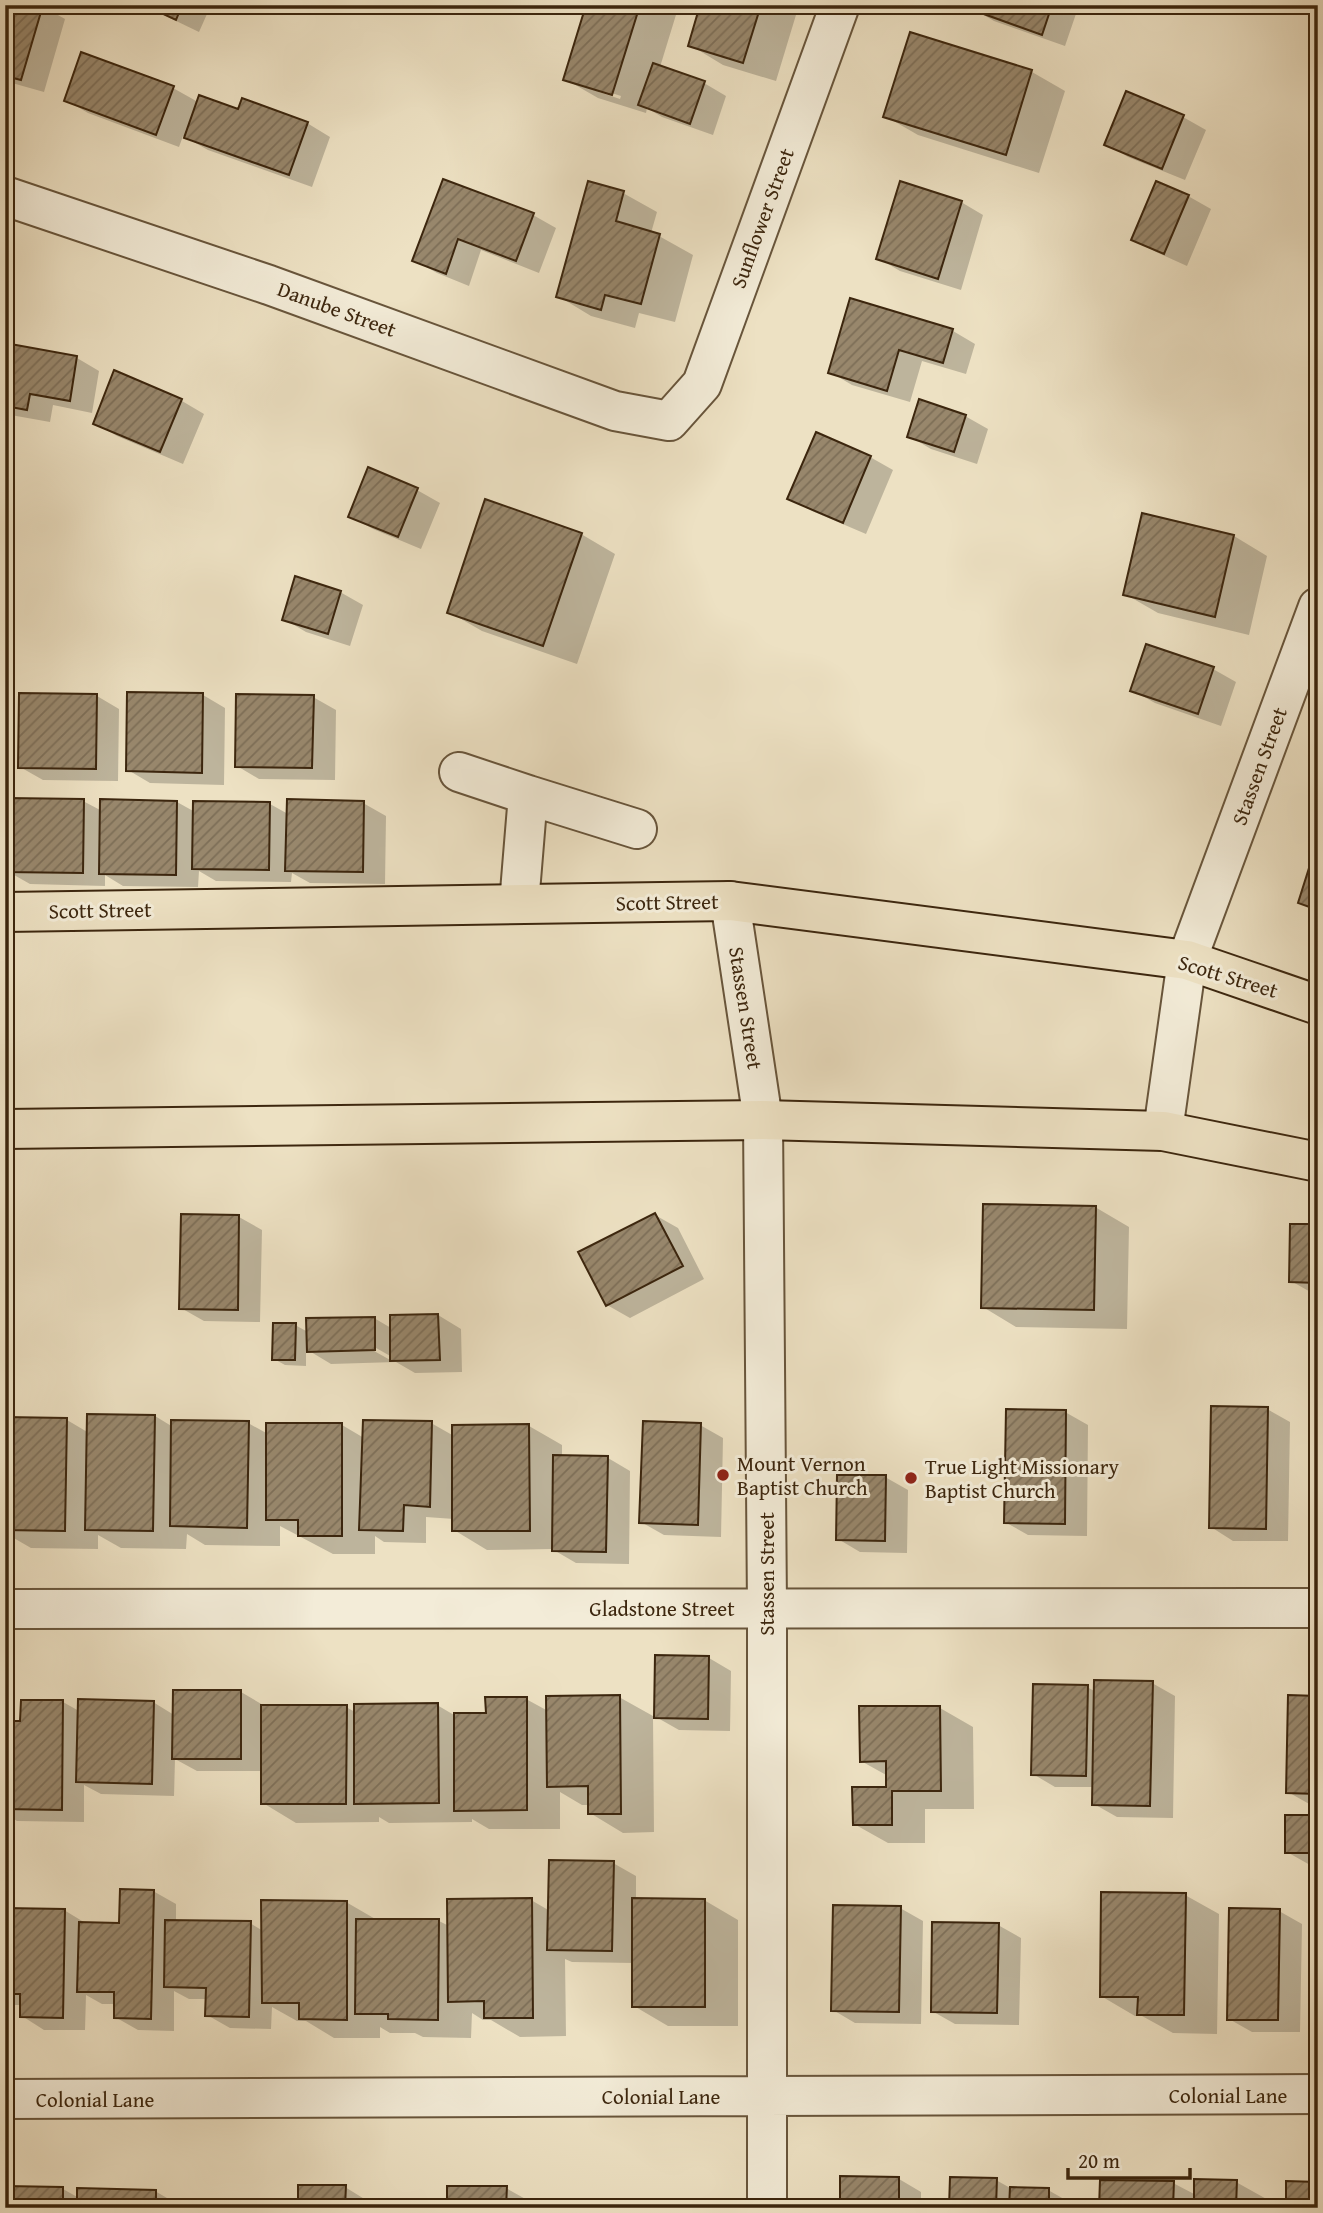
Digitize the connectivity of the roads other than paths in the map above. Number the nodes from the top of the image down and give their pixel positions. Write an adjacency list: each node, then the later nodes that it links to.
1 (840, 5): 3 (street, Sunflower Street)
2 (5, 196): 3 (street, Danube Street)
3 (669, 421)
4 (1318, 607): 11 (street, Stassen Street)
5 (459, 772): 6 (street)
6 (528, 795): 7 (street); 9 (street)
7 (637, 829)
8 (730, 901): 9 (main road, Scott Street); 11 (main road, Scott Street); 13 (street, Stassen Street)
9 (519, 904): 10 (main road, Scott Street)
10 (5, 912)
11 (1187, 960): 12 (main road, Scott Street); 15 (street, Stassen Street)
12 (1318, 1005)
13 (763, 1120): 14 (main road); 15 (main road); 17 (street, Stassen Street)
14 (5, 1129)
15 (1163, 1131): 16 (main road)
16 (1318, 1162)
17 (767, 1608): 18 (street, Gladstone Street); 19 (street, Gladstone Street); 21 (street, Stassen Street)
18 (1318, 1608)
19 (5, 1609)
20 (1318, 2094): 21 (street, Colonial Lane)
21 (767, 2096): 22 (street, Colonial Lane); 23 (street, Stassen Street)
22 (5, 2099)
23 (767, 2208)

